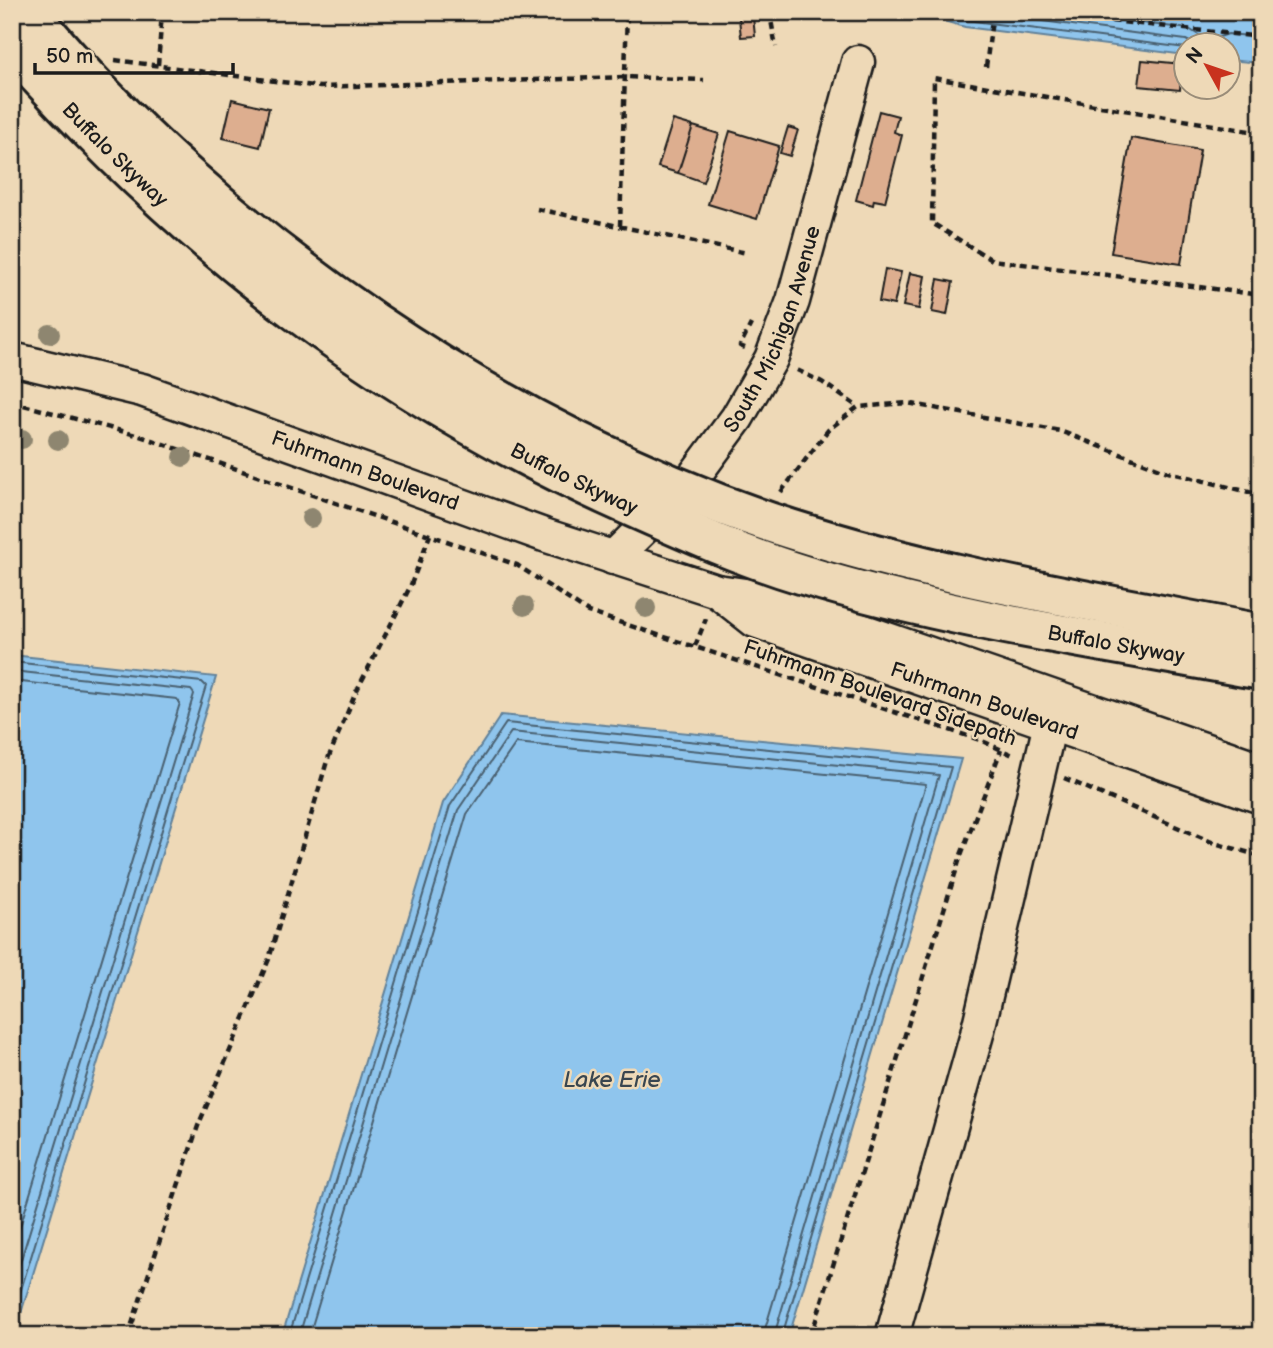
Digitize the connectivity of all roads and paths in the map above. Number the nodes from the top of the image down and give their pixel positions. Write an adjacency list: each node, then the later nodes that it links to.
1 (29, 12): 30 (highway, Buffalo Skyway, bridge)
2 (162, 12): 12 (path)
3 (775, 12): 9 (path)
4 (993, 12): 13 (path)
5 (1028, 12): 7 (path)
6 (627, 15): 14 (path)
7 (1261, 37)
8 (12, 47): 32 (highway, Buffalo Skyway, bridge)
9 (776, 47)
10 (105, 58): 12 (path)
11 (858, 62): 28 (street, South Michigan Avenue)
12 (158, 65): 14 (path)
13 (986, 67)
14 (626, 77): 15 (path); 18 (path)
15 (704, 80)
16 (1261, 133): 20 (path)
17 (537, 209): 18 (path)
18 (620, 226): 19 (path)
19 (747, 253)
20 (1261, 295)
21 (12, 359): 28 (street, Fuhrmann Boulevard)
22 (786, 365): 24 (path)
23 (12, 402): 27 (path, Fuhrmann Boulevard Sidepath)
24 (858, 407): 25 (path); 26 (path)
25 (1261, 495)
26 (777, 498)
27 (429, 535): 31 (path, Fuhrmann Boulevard Sidepath); 39 (path)
28 (613, 558): 29 (street, Fuhrmann Boulevard)
29 (711, 604): 31 (path); 33 (street, Fuhrmann Boulevard); 36 (street, Fuhrmann Boulevard)
30 (1261, 634)
31 (695, 646): 34 (path, Fuhrmann Boulevard Sidepath)
32 (1261, 670)
33 (1051, 724): 35 (street); 37 (street, Fuhrmann Boulevard)
34 (1001, 750): 35 (path, Fuhrmann Boulevard Sidepath); 40 (path)
35 (1038, 766): 38 (path, Fuhrmann Boulevard Sidepath); 41 (street)
36 (1261, 769)
37 (1261, 797)
38 (1261, 856)
39 (128, 1336)
40 (811, 1336)
41 (892, 1336)

